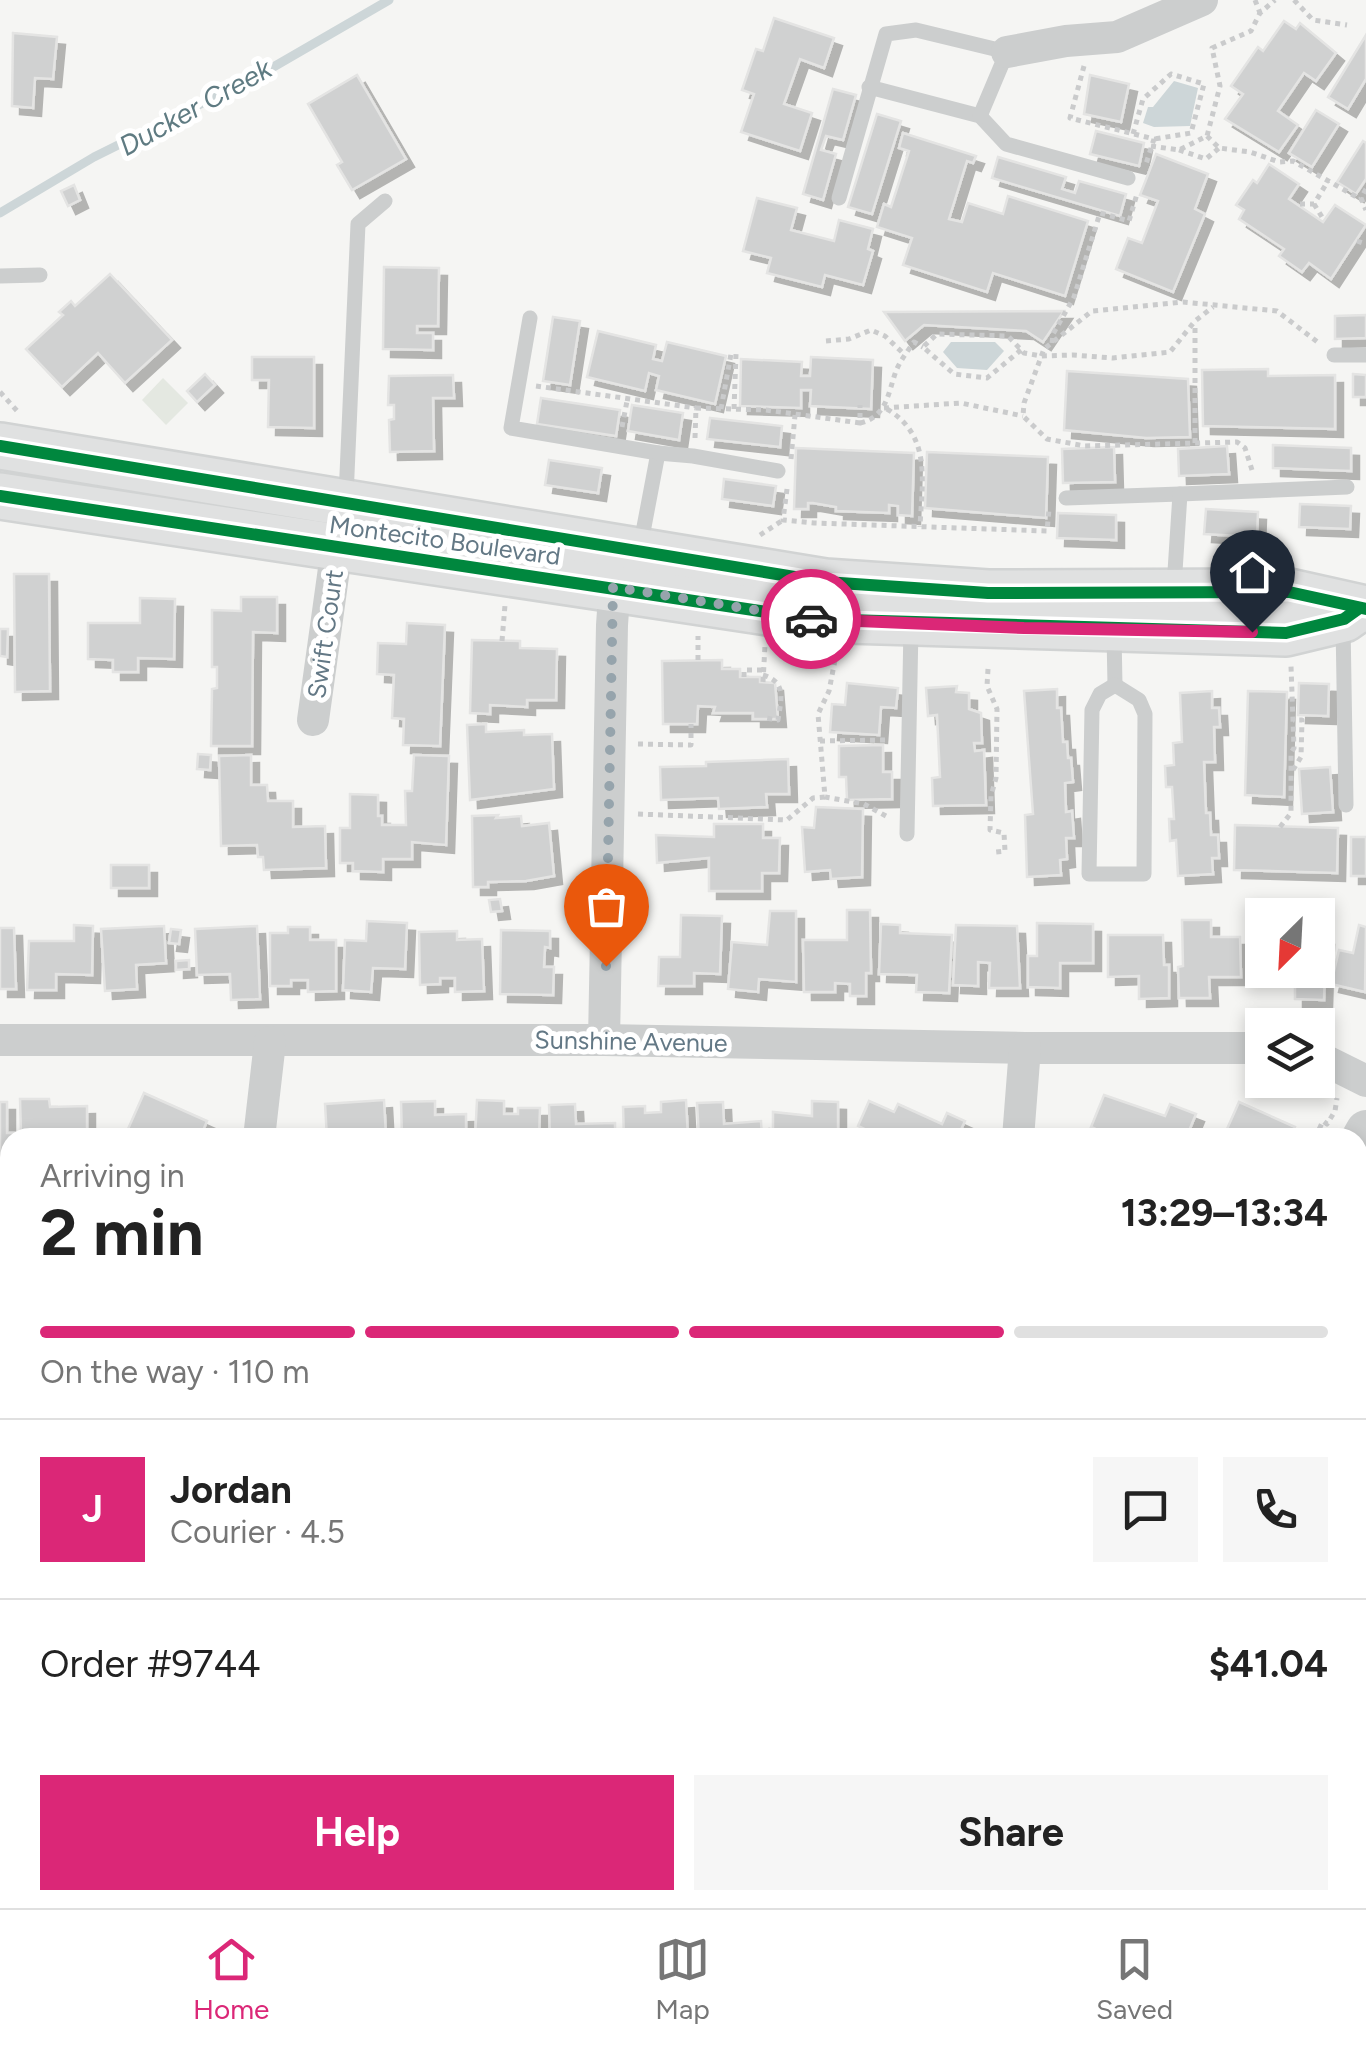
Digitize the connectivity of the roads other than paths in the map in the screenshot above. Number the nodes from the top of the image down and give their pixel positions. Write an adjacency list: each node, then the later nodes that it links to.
1 (1202, 0): 2 (street)
2 (1007, 52): 3 (lane); 4 (lane)
3 (870, 88): 4 (lane); 6 (lane)
4 (980, 116): 5 (lane)
5 (1128, 178)
6 (839, 198)
7 (384, 200): 20 (lane)
8 (40, 275): 9 (lane)
9 (0, 276)
10 (530, 318): 14 (lane)
11 (1334, 355): 12 (lane)
12 (1366, 355)
13 (14, 435): 20 (main road, Montecito Boulevard)
14 (658, 453): 15 (lane); 22 (lane)
15 (784, 471)
16 (1347, 487): 17 (lane)
17 (1180, 494): 19 (lane); 23 (lane)
18 (0, 496): 21 (main road, Montecito Boulevard)
19 (1066, 498)
20 (346, 501): 22 (main road, Montecito Boulevard)
21 (337, 547): 22 (main road, Montecito Boulevard); 28 (street, Swift Court)
22 (624, 563): 23 (main road, Montecito Boulevard); 25 (main road, Montecito Boulevard); 32 (street)
23 (1174, 591): 24 (main road, Montecito Boulevard)
24 (1356, 612): 26 (main road, Montecito Boulevard); 29 (lane)
25 (911, 623): 26 (main road, Montecito Boulevard); 30 (lane)
26 (1114, 630): 27 (lane)
27 (1115, 685): 27 (lane)
28 (313, 720)
29 (1346, 805)
30 (907, 834)
31 (0, 1040): 33 (street, Sunshine Avenue)
32 (604, 1040): 33 (street, Sunshine Avenue); 34 (street, Sunshine Avenue)
33 (270, 1042): 36 (street)
34 (1026, 1048): 35 (street, Sunshine Avenue); 37 (street)
35 (1245, 1048)
36 (260, 1128)
37 (1019, 1128)

